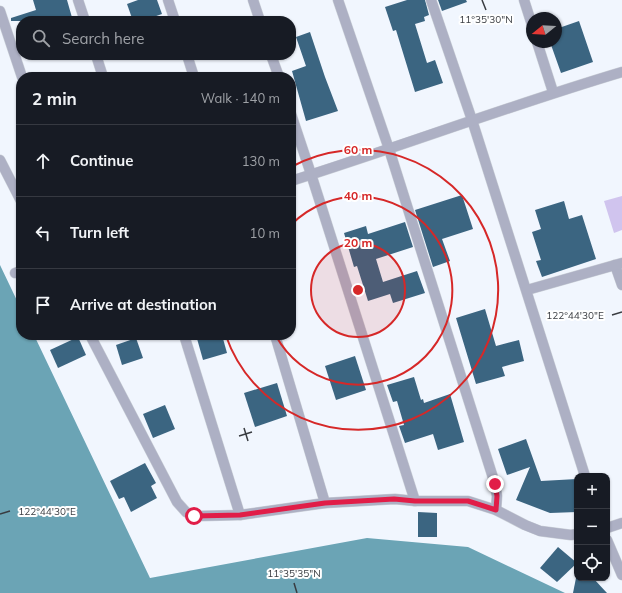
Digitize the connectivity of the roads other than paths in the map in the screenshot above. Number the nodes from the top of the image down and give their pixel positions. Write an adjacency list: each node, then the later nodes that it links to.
1 (78, 0): 9 (street)
2 (168, 0): 10 (street)
3 (253, 0): 11 (street)
4 (338, 0): 26 (street)
5 (431, 0): 24 (street)
6 (524, 0): 8 (street)
7 (0, 11): 13 (street)
8 (528, 12)
9 (83, 16)
10 (173, 16)
11 (258, 16)
12 (539, 48): 23 (street)
13 (16, 59)
14 (16, 60): 18 (street)
15 (98, 60): 19 (street)
16 (189, 60): 20 (street)
17 (273, 60): 21 (street)
18 (20, 72)
19 (101, 72)
20 (192, 72)
21 (276, 72)
22 (622, 72): 23 (street)
23 (553, 92): 24 (street)
24 (472, 120): 26 (street); 33 (street)
25 (296, 129): 28 (street)
26 (389, 149): 28 (street); 40 (street)
27 (0, 160): 30 (street)
28 (311, 174): 29 (street); 38 (street)
29 (296, 179)
30 (16, 191)
31 (619, 264): 32 (street); 33 (street)
32 (622, 285)
33 (527, 290): 37 (street)
34 (93, 340): 41 (street)
35 (186, 340): 41 (street)
36 (276, 340): 39 (street)
37 (584, 473)
38 (415, 501): 39 (street); 40 (street)
39 (325, 503): 41 (street)
40 (496, 510): 44 (street)
41 (240, 515)
42 (622, 522): 43 (street)
43 (610, 527)
44 (574, 534)
45 (609, 545): 46 (street)
46 (622, 575)

